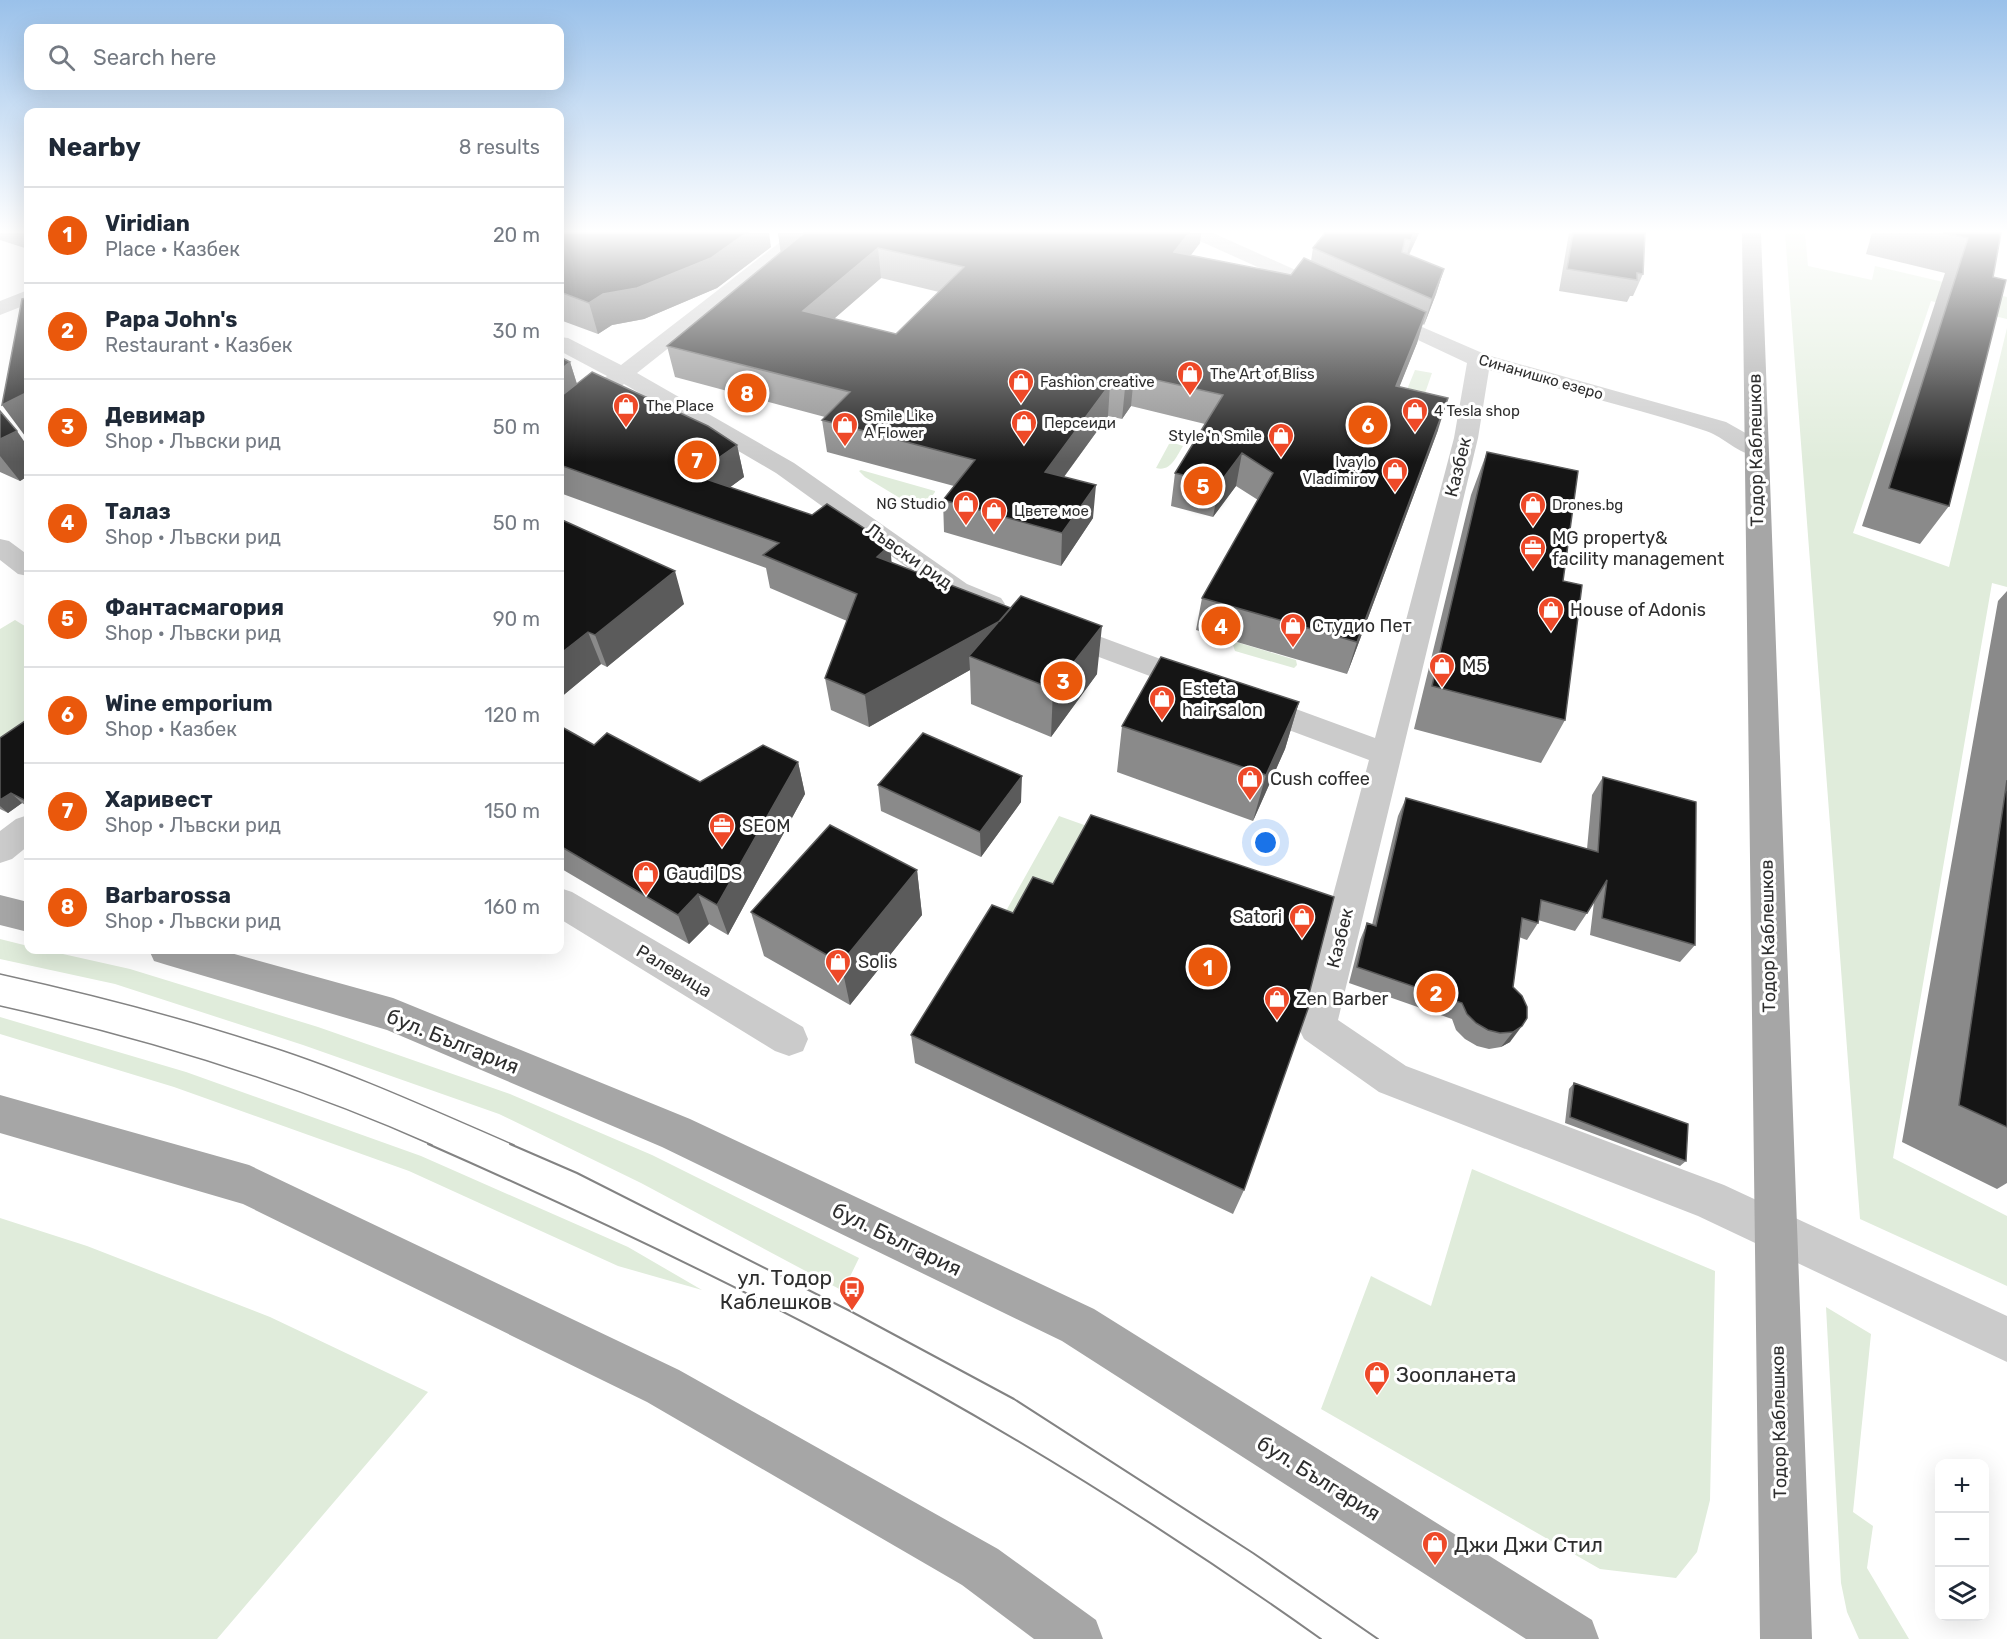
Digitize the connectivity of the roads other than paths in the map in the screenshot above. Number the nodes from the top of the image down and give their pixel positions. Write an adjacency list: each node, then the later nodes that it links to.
1 (706, 309): 6 (street)
2 (1368, 309): 5 (street, Синанишко езеро)
3 (1753, 309): 8 (main road, Тодор Каблешков)
4 (564, 345): 6 (street, Лъвски рид)
5 (1479, 360): 8 (street, Синанишко езеро); 11 (street, Казбек)
6 (622, 375): 7 (street); 11 (street, Лъвски рид)
7 (564, 420)
8 (1756, 449): 20 (main road, Тодор Каблешков)
9 (0, 547): 10 (street)
10 (24, 565)
11 (1385, 754): 20 (street, Казбек)
12 (24, 831): 13 (street)
13 (0, 850)
14 (564, 905): 18 (street, Ралевица)
15 (0, 910): 16 (main road)
16 (24, 916)
17 (181, 954): 23 (main road, бул. България)
18 (789, 1039)
19 (0, 1114): 22 (main road)
20 (1775, 1230): 21 (street); 24 (main road, Тодор Каблешков)
21 (2007, 1339)
22 (1077, 1639)
23 (1573, 1639)
24 (1785, 1639)

